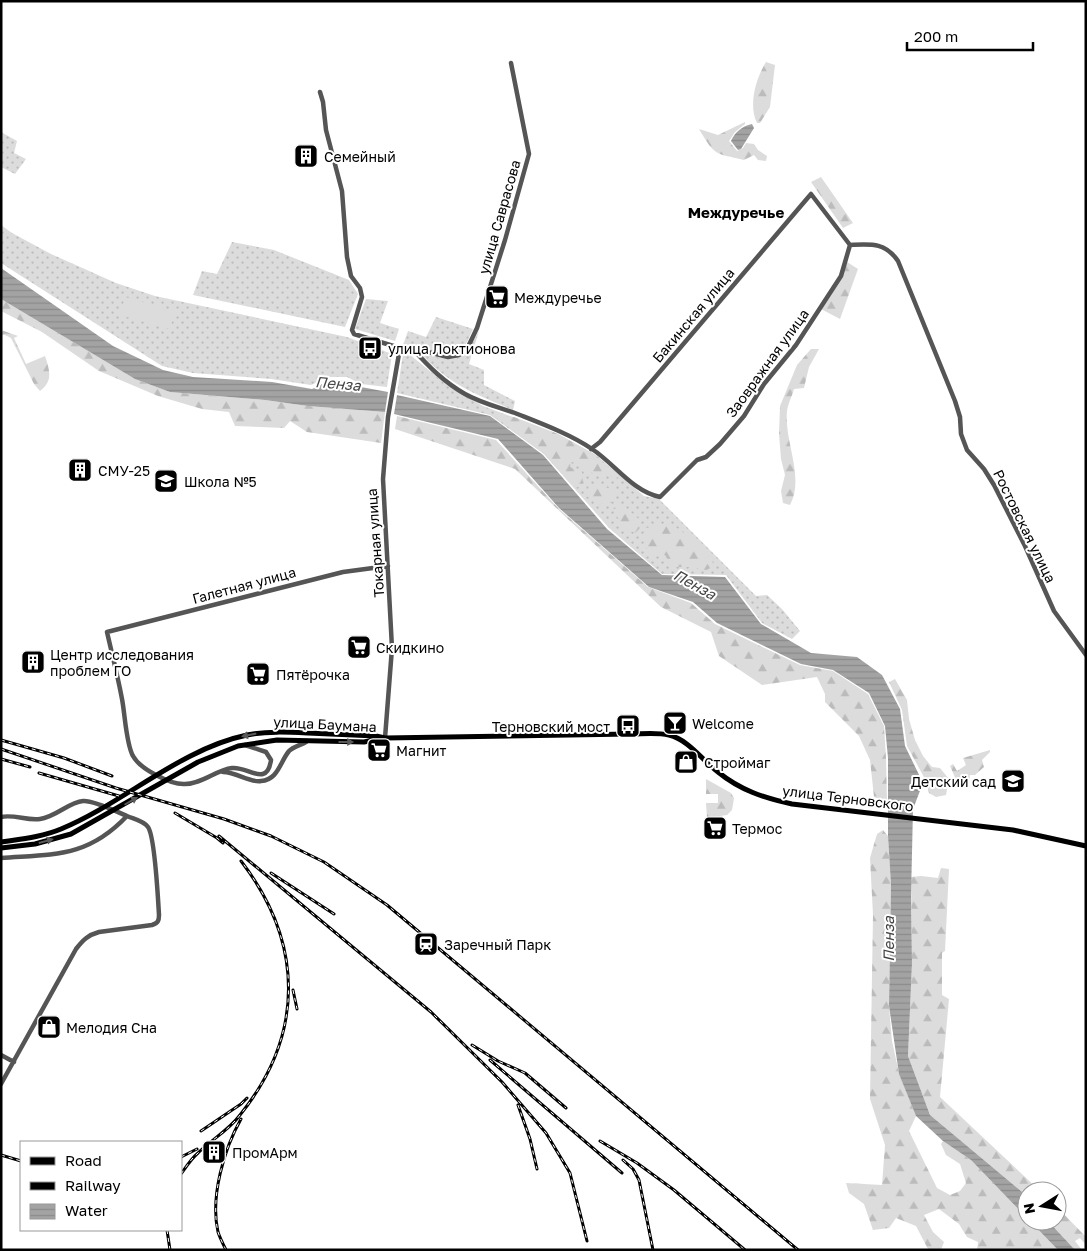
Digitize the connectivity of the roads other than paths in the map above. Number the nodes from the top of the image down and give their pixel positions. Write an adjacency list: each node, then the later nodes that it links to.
1 (511, 63): 5 (street, улица Саврасова)
2 (320, 92): 4 (street)
3 (850, 245): 6 (street, Бакинская улица); 6 (street, Заовражная улица); 8 (street, Ростовская улица)
4 (400, 348): 5 (street); 7 (street, Токарная улица)
5 (413, 349): 6 (street)
6 (592, 449)
7 (388, 566): 9 (street, Токарная улица); 12 (street, Галетная улица)
8 (1086, 655)
9 (385, 738): 10 (main road, улица Баумана, one-way to 9); 15 (main road, улица Баумана, one-way to 15); 16 (main road, улица Терновского)
10 (306, 742): 11 (main road, улица Баумана); 12 (street)
11 (244, 745): 12 (street); 17 (main road, улица Баумана, one-way to 11)
12 (219, 771)
13 (127, 816): 14 (street); 18 (street); 20 (street)
14 (1, 817)
15 (1, 842)
16 (1086, 846)
17 (1, 848)
18 (1, 858)
19 (1, 1055): 20 (street)
20 (14, 1062): 21 (street)
21 (1, 1084)

